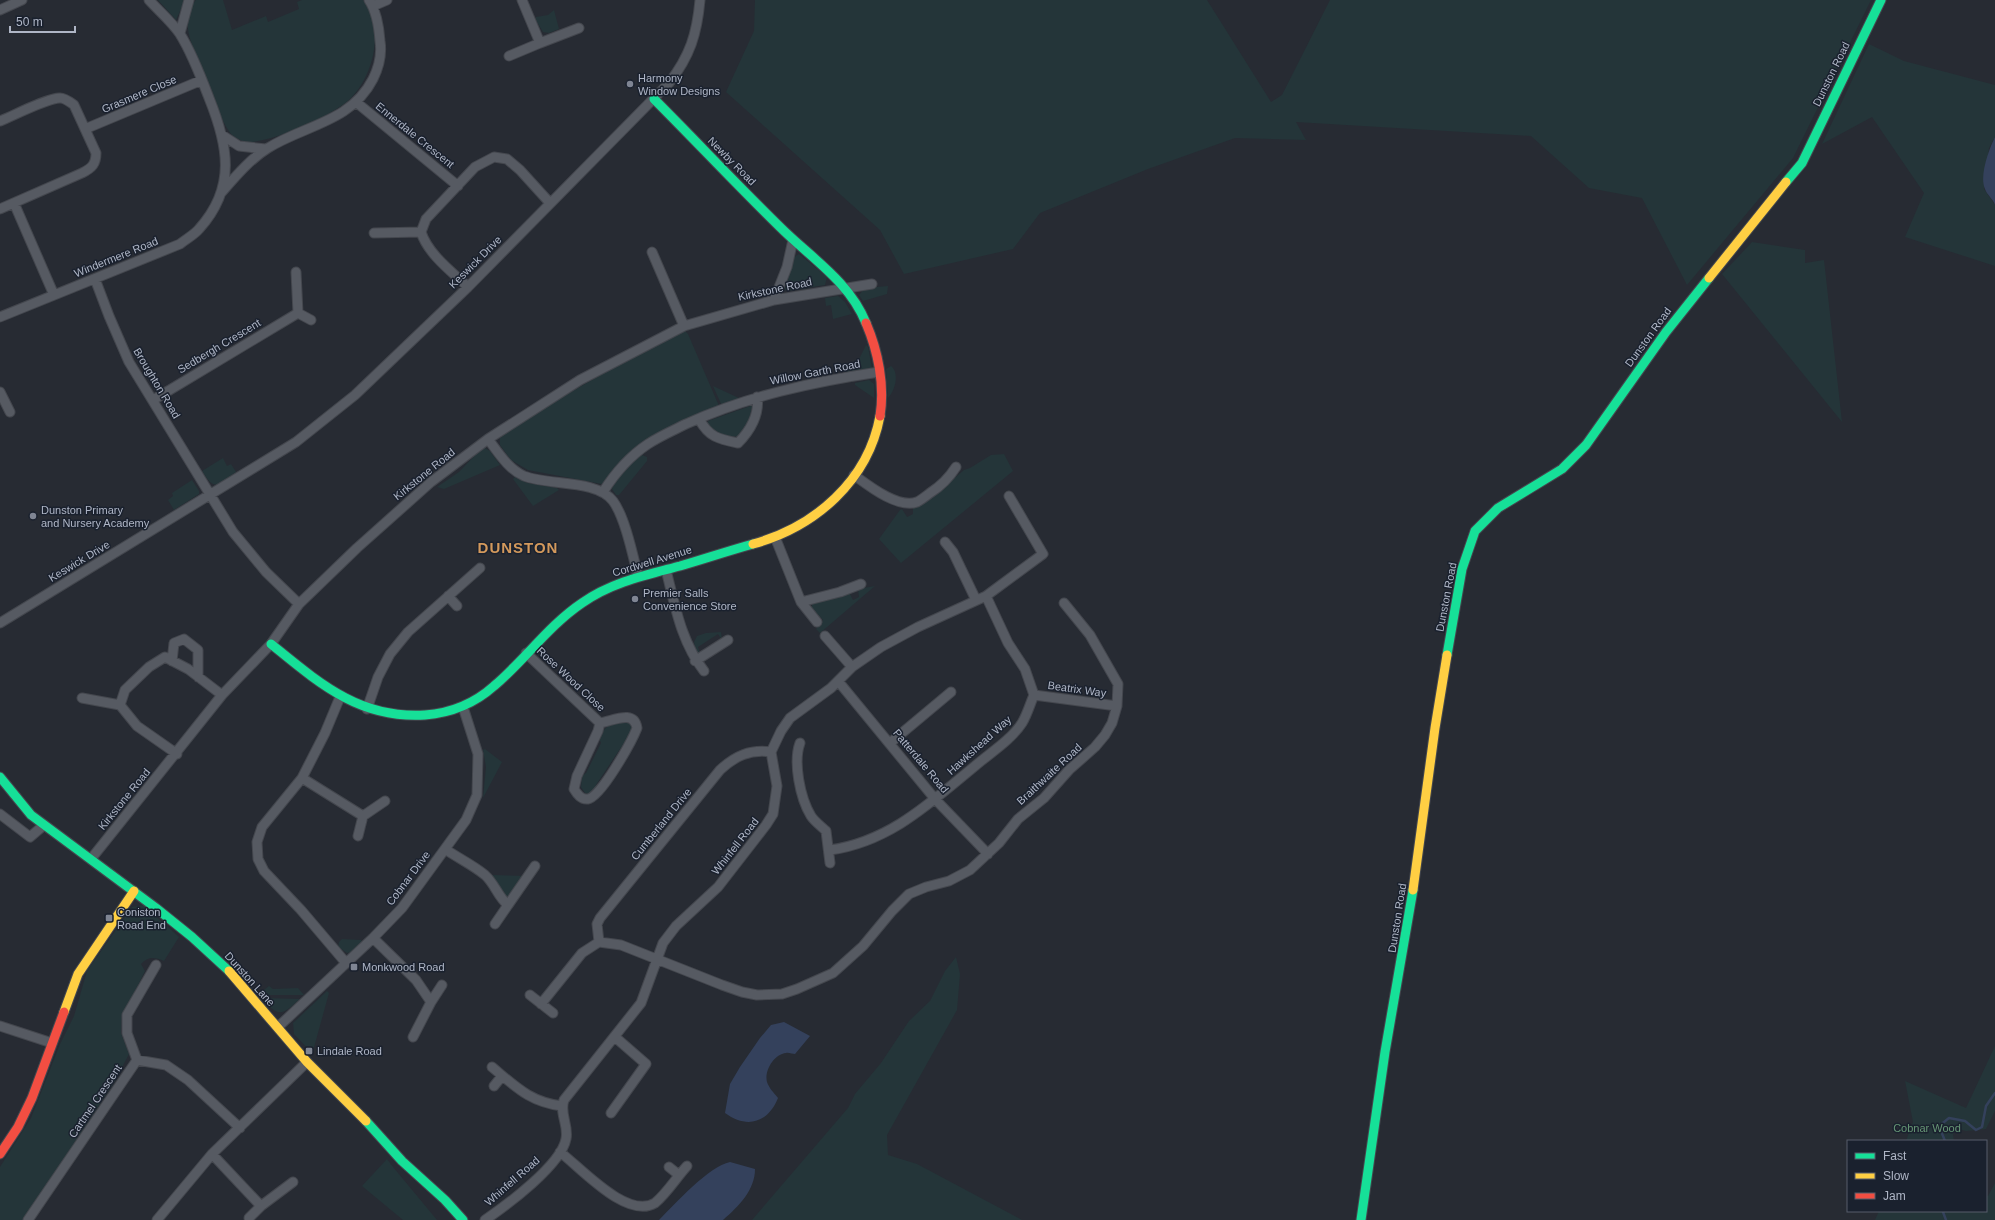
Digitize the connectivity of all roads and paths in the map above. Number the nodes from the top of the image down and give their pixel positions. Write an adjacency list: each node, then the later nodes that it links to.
1 (22, 0): 9 (street)
2 (149, 0): 11 (street, Windermere Road)
3 (189, 0): 11 (street)
4 (387, 0): 8 (street)
5 (522, 0): 12 (street)
6 (700, 0): 15 (street, Keswick Drive)
7 (1880, 0): 145 (street, Dunston Road)
8 (371, 3): 16 (street, Windermere Road)
9 (0, 10)
10 (578, 28): 12 (street)
11 (180, 33): 14 (street, Windermere Road)
12 (540, 43): 13 (street)
13 (509, 56)
14 (202, 80): 18 (street, Grasmere Close); 19 (street, Windermere Road)
15 (654, 99): 24 (street, Keswick Drive); 28 (street, Newby Road)
16 (356, 102): 20 (street, Windermere Road); 21 (street, Ennerdale Crescent)
17 (0, 121): 18 (street)
18 (85, 129): 23 (street)
19 (222, 134): 20 (street); 22 (street, Windermere Road)
20 (266, 149): 22 (street, Windermere Road)
21 (458, 186): 24 (street); 26 (street)
22 (220, 194): 31 (street, Windermere Road)
23 (14, 203): 25 (street); 35 (street)
24 (550, 203): 33 (street, Keswick Drive)
25 (0, 209)
26 (421, 232): 27 (street); 33 (street)
27 (374, 233)
28 (793, 240): 34 (street, Newby Road); 36 (street)
29 (652, 252): 40 (street)
30 (296, 272): 37 (street)
31 (95, 279): 35 (street, Windermere Road); 44 (street, Broughton Road)
32 (872, 284): 34 (street, Kirkstone Road)
33 (468, 287): 51 (street, Keswick Drive)
34 (844, 287): 36 (street, Kirkstone Road); 41 (street, Cordwell Avenue)
35 (54, 295): 38 (street, Windermere Road)
36 (774, 300): 40 (street, Kirkstone Road)
37 (298, 313): 39 (street); 44 (street, Sedbergh Crescent)
38 (0, 317)
39 (312, 320)
40 (684, 326): 47 (street, Kirkstone Road)
41 (879, 372): 43 (street, Willow Garth Road); 49 (street, Cordwell Avenue)
42 (0, 392): 45 (street)
43 (756, 397): 46 (street, Willow Garth Road); 46 (street)
44 (153, 400): 51 (street, Broughton Road)
45 (10, 406)
46 (699, 419): 50 (street, Willow Garth Road)
47 (488, 439): 50 (street); 64 (street, Kirkstone Road)
48 (956, 467): 49 (street)
49 (854, 475): 53 (street, Cordwell Avenue)
50 (603, 492): 57 (street)
51 (211, 494): 64 (street); 67 (street, Keswick Drive)
52 (1009, 496): 60 (street)
53 (775, 537): 56 (street, Cordwell Avenue); 62 (street)
54 (945, 542): 61 (street)
55 (480, 568): 59 (street)
56 (666, 570): 57 (street, Cordwell Avenue); 73 (street)
57 (638, 576): 71 (street, Cordwell Avenue)
58 (861, 584): 62 (street)
59 (448, 596): 65 (street); 86 (street)
60 (986, 596): 61 (street); 80 (street)
61 (976, 600): 74 (street)
62 (801, 602): 66 (street)
63 (1064, 603): 84 (street, Braithwaite Road)
64 (299, 604): 70 (street, Kirkstone Road)
65 (457, 606)
66 (817, 622)
67 (0, 623)
68 (825, 636): 74 (street)
69 (728, 640): 73 (street)
70 (271, 644): 79 (street, Kirkstone Road); 81 (street, Cordwell Avenue)
71 (526, 653): 85 (street, Cordwell Avenue); 87 (street, Rose Wood Close)
72 (172, 661): 76 (street); 76 (street); 83 (street)
73 (695, 661): 75 (street)
74 (852, 667): 77 (street)
75 (704, 671)
76 (198, 677): 79 (street)
77 (838, 681): 89 (street, Patterdale Road); 90 (street)
78 (951, 692): 89 (street)
79 (222, 694): 91 (street, Kirkstone Road)
80 (1034, 695): 84 (street, Beatrix Way); 94 (street, Hawkshead Way)
81 (340, 697): 86 (street, Cordwell Avenue); 93 (street)
82 (82, 698): 83 (street)
83 (120, 705): 91 (street)
84 (1117, 706): 102 (street, Braithwaite Road)
85 (463, 707): 86 (street, Cordwell Avenue); 100 (street, Cobnar Drive)
86 (367, 709)
87 (600, 723): 87 (street, Rose Wood Close)
88 (800, 743): 101 (street)
89 (890, 743): 94 (street, Patterdale Road)
90 (771, 752): 110 (street, Cumberland Drive); 111 (street, Whinfell Road)
91 (176, 754): 103 (street, Kirkstone Road)
92 (0, 777): 98 (street, Dunston Lane)
93 (302, 778): 97 (street); 112 (street)
94 (935, 799): 101 (street, Hawkshead Way); 102 (street, Patterdale Road)
95 (385, 801): 97 (street)
96 (0, 814): 98 (street)
97 (363, 816): 99 (street)
98 (44, 825): 103 (street, Dunston Lane)
99 (358, 836)
100 (445, 849): 107 (street); 109 (street, Cobnar Drive)
101 (830, 850): 104 (street)
102 (988, 854): 111 (street, Braithwaite Road)
103 (91, 859): 106 (street, Dunston Lane)
104 (830, 863)
105 (535, 866): 107 (street)
106 (134, 891): 120 (street, Dunston Lane); 123 (street)
107 (508, 905): 108 (street)
108 (495, 924)
109 (372, 938): 112 (street, Cobnar Drive); 116 (street)
110 (599, 942): 111 (street, Braithwaite Road); 117 (street)
111 (657, 960): 122 (street, Whinfell Road)
112 (346, 963): 120 (street, Cobnar Drive)
113 (156, 965): 124 (street)
114 (442, 985): 116 (street)
115 (530, 994): 117 (street)
116 (431, 1002): 121 (street)
117 (541, 1004): 118 (street)
118 (553, 1013)
119 (0, 1026): 123 (street)
120 (278, 1027): 125 (street, Dunston Lane)
121 (413, 1037)
122 (615, 1037): 129 (street, Whinfell Road); 130 (street)
123 (52, 1043): 133 (street)
124 (137, 1060): 131 (street, Cartmel Crescent); 141 (street, Cartmel Crescent)
125 (307, 1062): 131 (street); 143 (street, Dunston Lane)
126 (492, 1067): 127 (street)
127 (502, 1076): 128 (street); 129 (street)
128 (494, 1086)
129 (562, 1106): 132 (street, Whinfell Road)
130 (611, 1113)
131 (240, 1128): 134 (street)
132 (560, 1152): 137 (street); 144 (street, Whinfell Road)
133 (0, 1154)
134 (212, 1154): 139 (street); 142 (street)
135 (687, 1166): 137 (street)
136 (669, 1167): 137 (street)
137 (678, 1175)
138 (293, 1182): 139 (street)
139 (261, 1206): 140 (street)
140 (249, 1218)
141 (28, 1220)
142 (157, 1220)
143 (463, 1220)
144 (485, 1220)
145 (1361, 1220)

